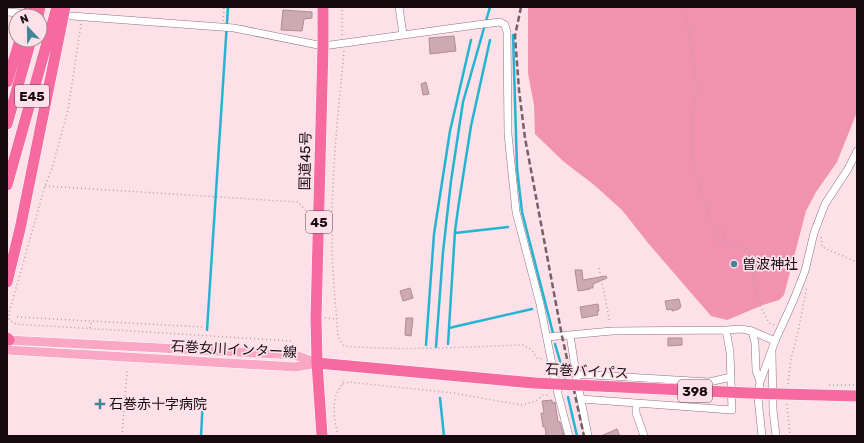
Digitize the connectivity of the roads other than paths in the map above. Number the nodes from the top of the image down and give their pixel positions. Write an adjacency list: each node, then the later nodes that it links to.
1 (57, 7): 12 (highway, E45)
2 (323, 7): 6 (highway, 国道45号 / 45)
3 (399, 7): 5 (street)
4 (69, 12): 6 (street); 13 (highway)
5 (403, 34): 6 (street); 17 (street)
6 (323, 46): 20 (highway, 国道45号 / 45)
7 (18, 48): 9 (highway)
8 (29, 48): 10 (highway, E45)
9 (7, 82)
10 (7, 124)
11 (857, 151): 19 (street)
12 (7, 185)
13 (7, 282)
14 (726, 330): 15 (street); 16 (street); 22 (street)
15 (752, 331): 19 (street); 23 (street)
16 (570, 335): 17 (street); 21 (street)
17 (547, 337): 28 (street)
18 (8, 342): 20 (main road, 石巻女川インター線)
19 (774, 344): 23 (street); 32 (street)
20 (317, 363): 24 (highway, 石巻バイパス / 398, bridge); 27 (highway, 国道45号 / 45)
21 (576, 374): 22 (street); 25 (street)
22 (731, 377): 26 (street)
23 (760, 382): 31 (street)
24 (857, 396)
25 (581, 399): 26 (street); 29 (street)
26 (636, 403): 30 (street)
27 (322, 436)
28 (570, 436)
29 (588, 436)
30 (644, 436)
31 (762, 436)
32 (776, 436)

